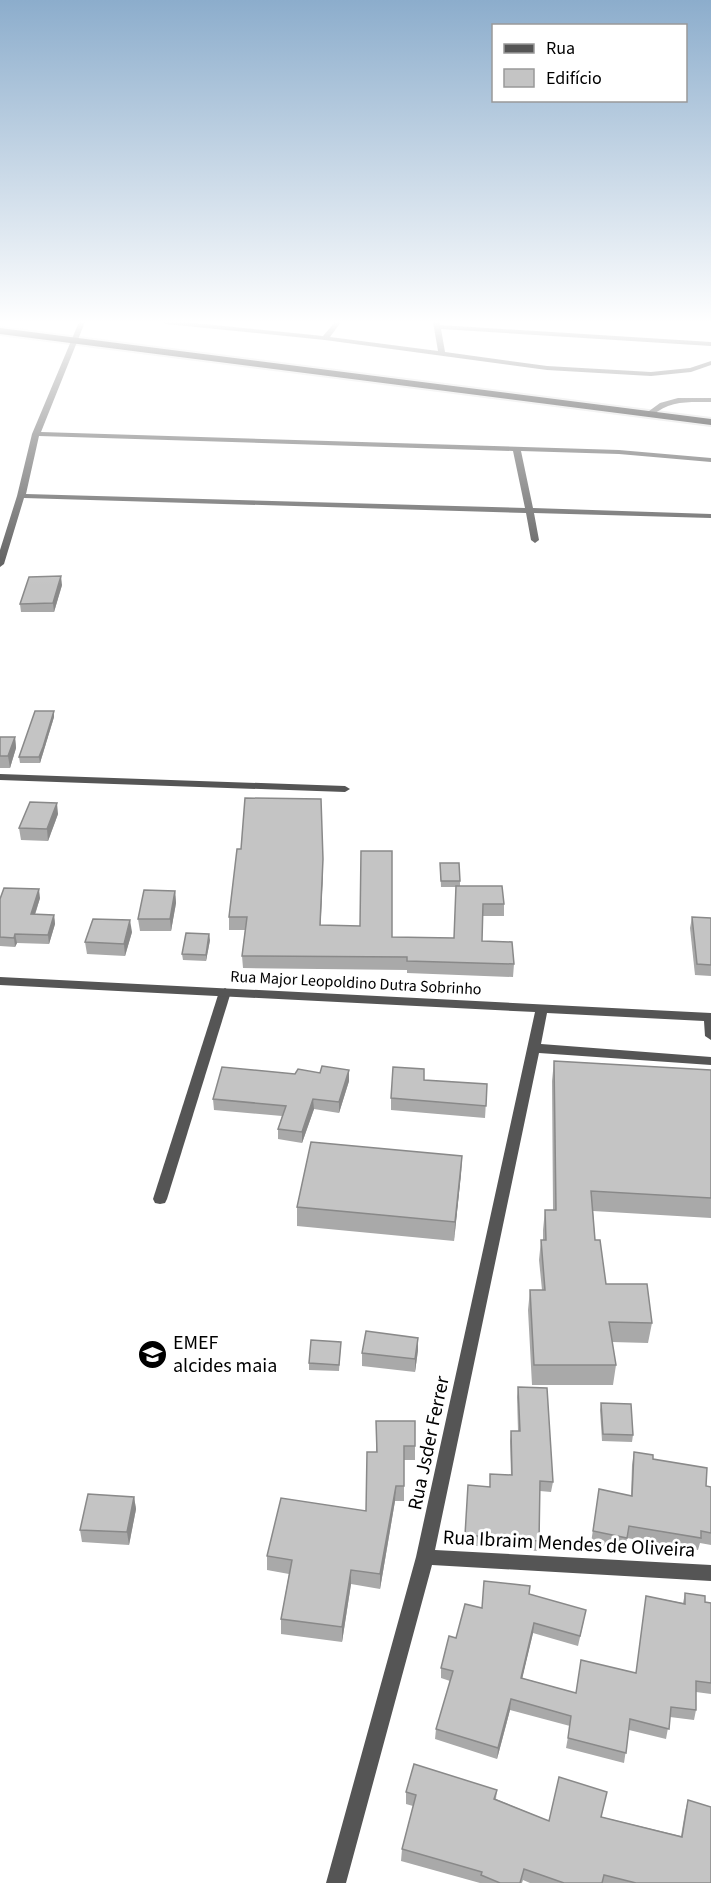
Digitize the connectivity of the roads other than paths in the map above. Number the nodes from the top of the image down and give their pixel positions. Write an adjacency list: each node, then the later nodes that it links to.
1 (46, 410): 6 (street)
2 (617, 410): 4 (highway)
3 (653, 410): 4 (street)
4 (649, 414): 5 (highway)
5 (711, 422)
6 (36, 434): 7 (street); 9 (street)
7 (517, 450): 8 (street); 10 (street)
8 (711, 460)
9 (21, 496): 10 (street); 13 (street)
10 (531, 512): 11 (street); 12 (street)
11 (711, 516)
12 (535, 540)
13 (0, 564)
14 (0, 777): 15 (street)
15 (345, 789)
16 (0, 981): 17 (street, Rua Major Leopoldino Dutra Sobrinho)
17 (225, 992): 18 (street, Rua Major Leopoldino Dutra Sobrinho); 23 (street)
18 (542, 1007): 19 (street, Rua Major Leopoldino Dutra Sobrinho); 21 (street, Rua Jsder Ferrer)
19 (710, 1017): 20 (street)
20 (711, 1036)
21 (533, 1048): 22 (street); 24 (street, Rua Jsder Ferrer)
22 (711, 1061)
23 (160, 1199)
24 (425, 1557): 25 (street, Rua Ibraim Mendes de Oliveira); 26 (street, Rua Jsder Ferrer)
25 (711, 1573)
26 (337, 1883)

